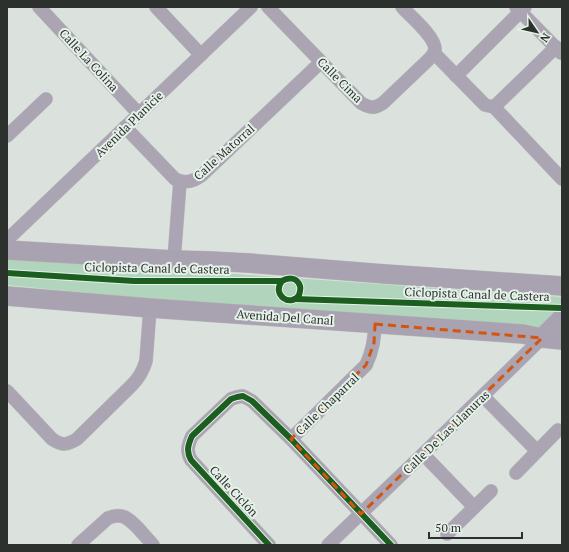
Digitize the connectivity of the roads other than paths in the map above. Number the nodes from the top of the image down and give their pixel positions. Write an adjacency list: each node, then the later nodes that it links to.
1 (39, 7): 14 (street, Calle La Colina)
2 (156, 7): 9 (street)
3 (251, 7): 9 (street, Avenida Planicie)
4 (268, 7): 10 (street, Calle Cima)
5 (402, 7): 8 (street)
6 (521, 8): 7 (street); 11 (street)
7 (559, 51): 13 (street)
8 (434, 53): 10 (street, Calle Cima); 11 (street)
9 (200, 55): 14 (street, Avenida Planicie)
10 (322, 62): 18 (street, Calle Matorral)
11 (456, 76): 13 (street)
12 (46, 99): 16 (street)
13 (494, 107): 17 (street)
14 (140, 114): 15 (street, Avenida Planicie)
15 (125, 127): 18 (street, Calle Matorral); 19 (street, Avenida Planicie)
16 (7, 136)
17 (562, 178)
18 (180, 181): 21 (street)
19 (7, 240)
20 (7, 250): 21 (main road)
21 (174, 260): 22 (main road)
22 (562, 286)
23 (7, 296): 24 (main road, Avenida Del Canal)
24 (150, 308): 26 (main road, Avenida Del Canal); 29 (street)
25 (562, 318): 27 (main road, Calle De Las Llanuras)
26 (376, 324): 27 (main road, Avenida Del Canal); 32 (street, Calle Chaparral)
27 (542, 338): 28 (main road, Avenida Del Canal); 30 (street, Calle De Las Llanuras)
28 (562, 340)
29 (7, 391)
30 (483, 396): 34 (street); 35 (street, Calle De Las Llanuras)
31 (558, 430): 34 (street)
32 (291, 439): 33 (street, Calle Chaparral); 39 (street)
33 (188, 449): 43 (street, Calle Ciclón)
34 (537, 451): 36 (street)
35 (423, 454): 38 (street); 39 (street, Calle De Las Llanuras)
36 (516, 473)
37 (490, 491): 38 (street)
38 (474, 507): 40 (street)
39 (361, 514): 44 (street, Calle De Las Llanuras); 45 (street)
40 (446, 534)
41 (78, 545): 42 (street)
42 (153, 545)
43 (269, 545)
44 (328, 545)
45 (391, 545)

